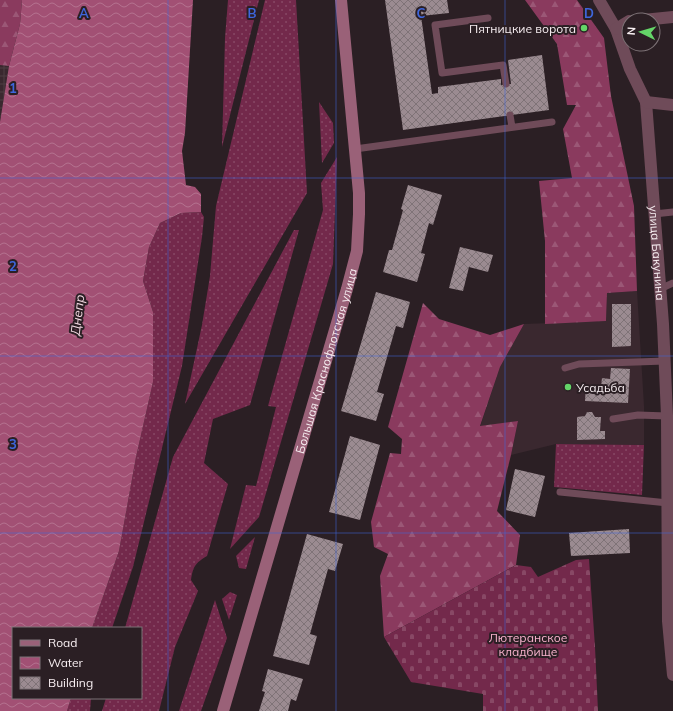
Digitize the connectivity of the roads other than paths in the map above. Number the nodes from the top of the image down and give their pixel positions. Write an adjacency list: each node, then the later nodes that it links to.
1 (341, 0): 14 (main road, Большая Краснофлотская улица)
2 (599, 0): 7 (street, улица Бакунина)
3 (488, 18): 8 (lane)
4 (673, 18): 5 (street)
5 (661, 19)
6 (621, 26): 7 (street)
7 (616, 29): 9 (street, улица Бакунина)
8 (506, 84)
9 (646, 102): 10 (street); 16 (street, улица Бакунина)
10 (673, 105)
11 (510, 115): 13 (lane)
12 (552, 122): 13 (lane)
13 (512, 127): 14 (lane)
14 (355, 149): 26 (main road, Большая Краснофлотская улица)
15 (673, 212): 16 (lane)
16 (654, 214): 18 (street, улица Бакунина)
17 (673, 283): 18 (lane)
18 (660, 289): 19 (street, улица Бакунина)
19 (665, 361): 20 (lane); 21 (street, улица Бакунина)
20 (565, 368)
21 (667, 416): 22 (lane); 24 (street, улица Бакунина)
22 (613, 419)
23 (560, 492): 24 (lane)
24 (668, 504): 25 (street, улица Бакунина)
25 (673, 675)
26 (223, 711)

